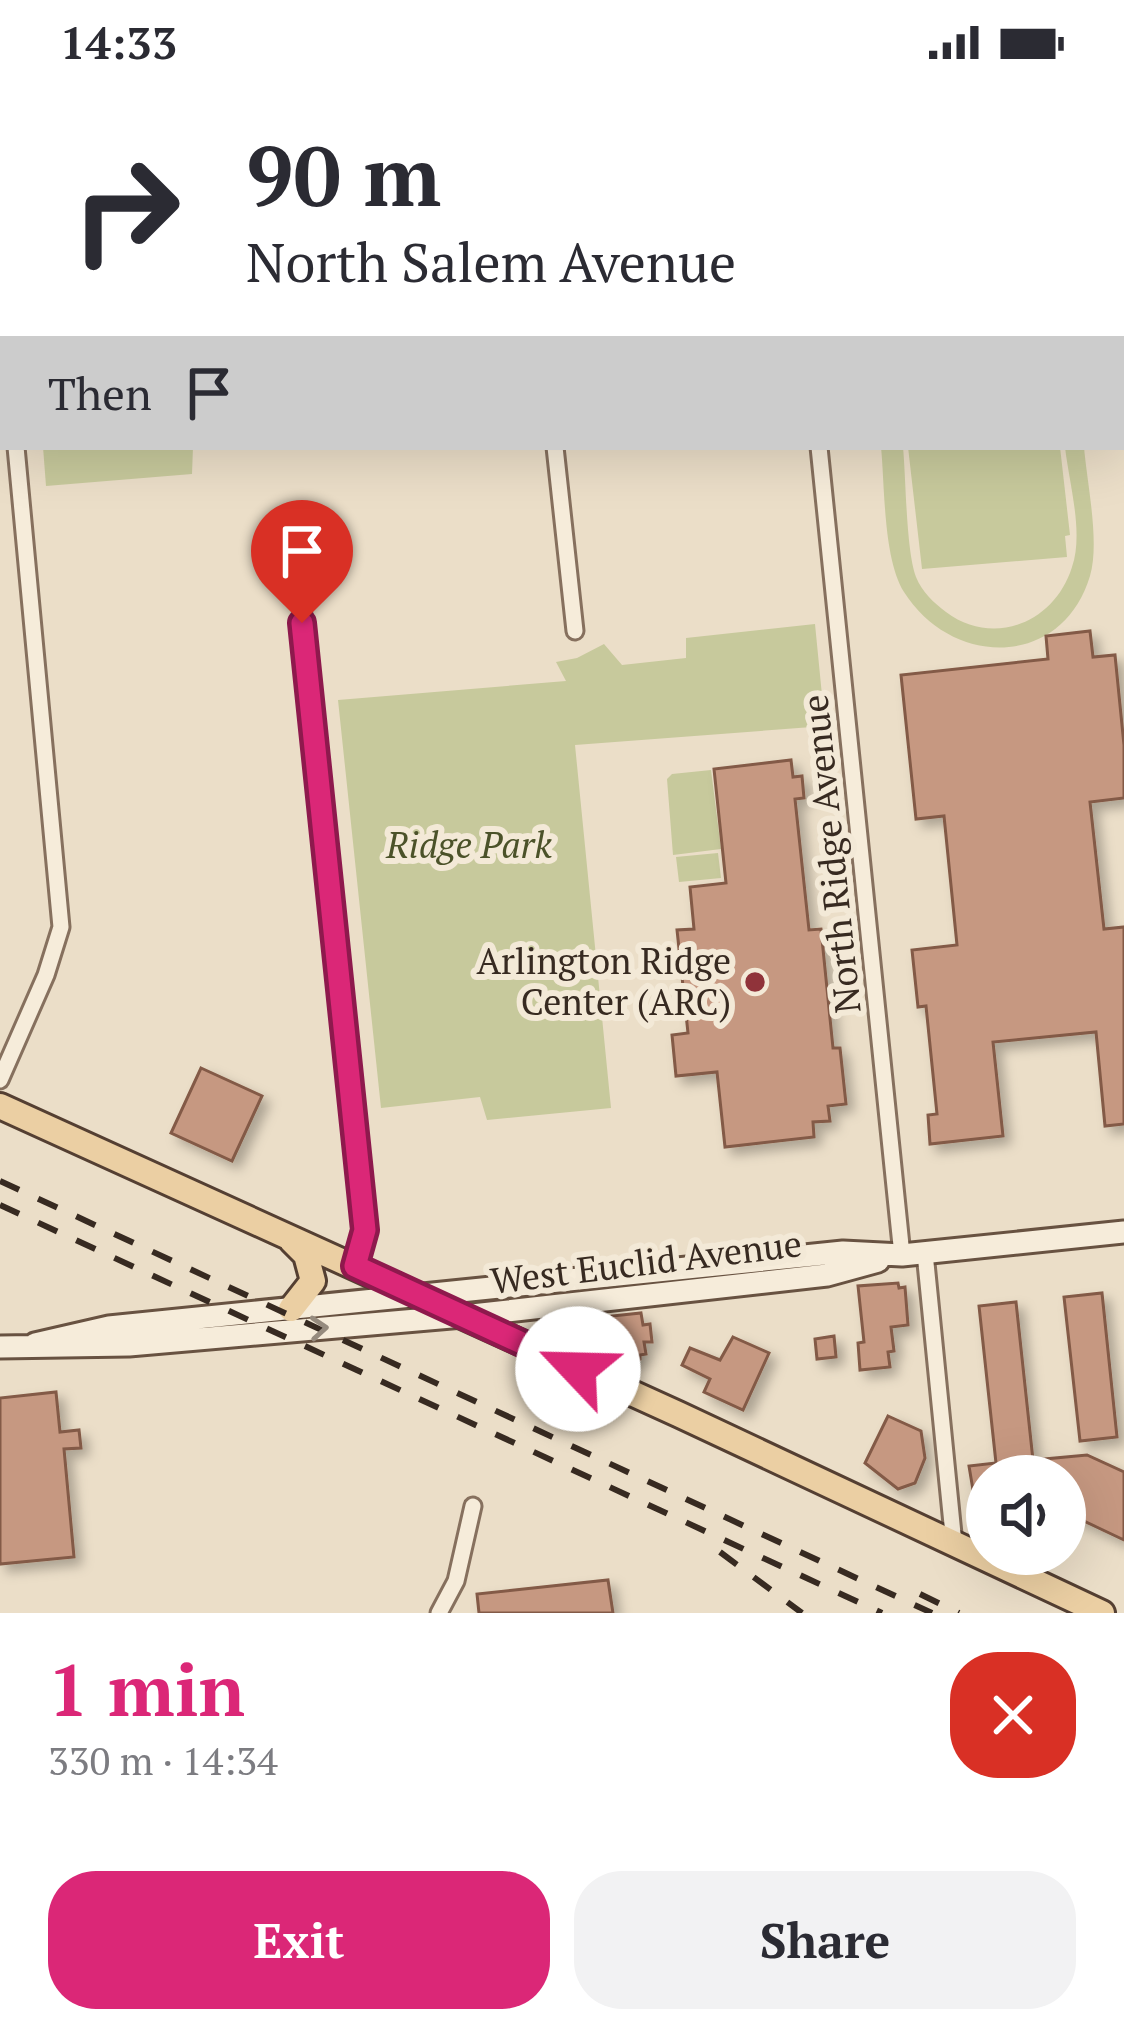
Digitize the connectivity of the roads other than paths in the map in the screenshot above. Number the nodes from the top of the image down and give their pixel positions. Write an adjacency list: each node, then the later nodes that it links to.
1 (16, 450): 6 (street)
2 (555, 450): 5 (street)
3 (819, 450): 10 (street, North Ridge Avenue)
4 (300, 586): 11 (street)
5 (574, 631)
6 (0, 1080)
7 (0, 1106): 9 (main road)
8 (1124, 1232): 10 (street, West Euclid Avenue)
9 (286, 1235): 11 (main road); 13 (main road)
10 (914, 1254): 12 (street, West Euclid Avenue); 14 (street, West Euclid Avenue); 18 (street, North Ridge Avenue)
11 (355, 1266): 12 (main road)
12 (416, 1295): 13 (street, West Euclid Avenue); 14 (main road)
13 (291, 1309): 15 (street, West Euclid Avenue)
14 (463, 1316): 15 (street, West Euclid Avenue, one-way to 14); 18 (main road)
15 (35, 1344): 16 (street, West Euclid Avenue)
16 (0, 1347)
17 (472, 1506): 19 (street)
18 (954, 1544): 20 (main road)
19 (440, 1613)
20 (1102, 1613)

